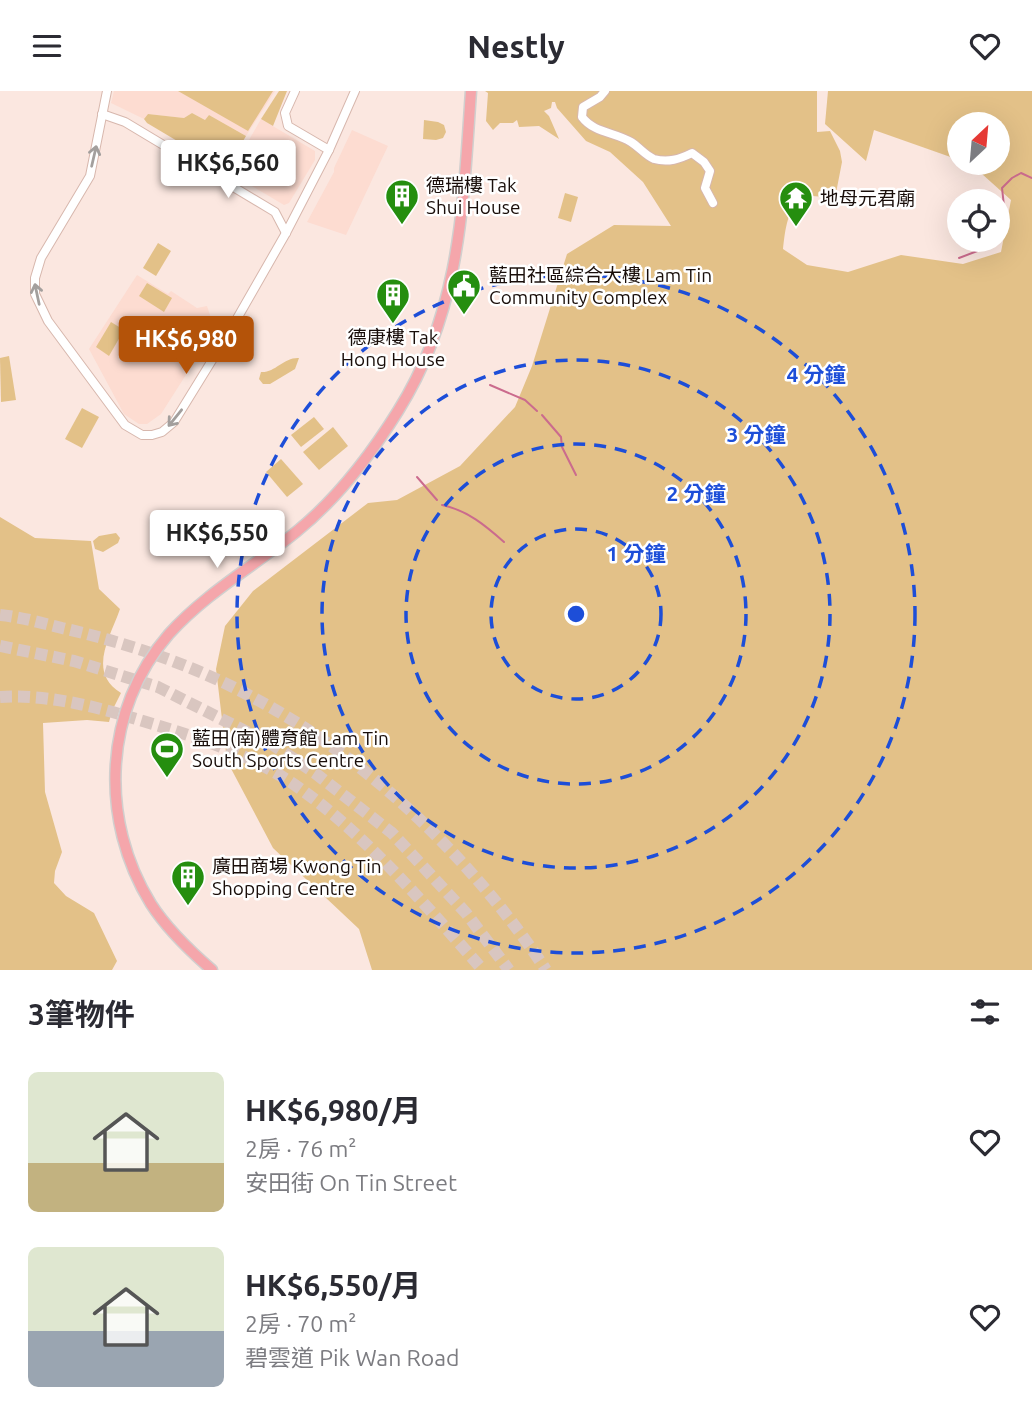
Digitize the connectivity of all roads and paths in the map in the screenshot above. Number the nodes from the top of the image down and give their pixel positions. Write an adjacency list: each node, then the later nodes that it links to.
1 (107, 91): 6 (street)
2 (295, 91): 7 (street)
3 (355, 91): 7 (street)
4 (471, 91): 12 (main road)
5 (605, 91): 8 (street)
6 (102, 114): 10 (street); 11 (street, one-way to 6)
7 (329, 150): 9 (street)
8 (713, 203)
9 (298, 210): 10 (street); 11 (street)
10 (275, 212): 11 (street)
11 (286, 233)
12 (212, 970)

